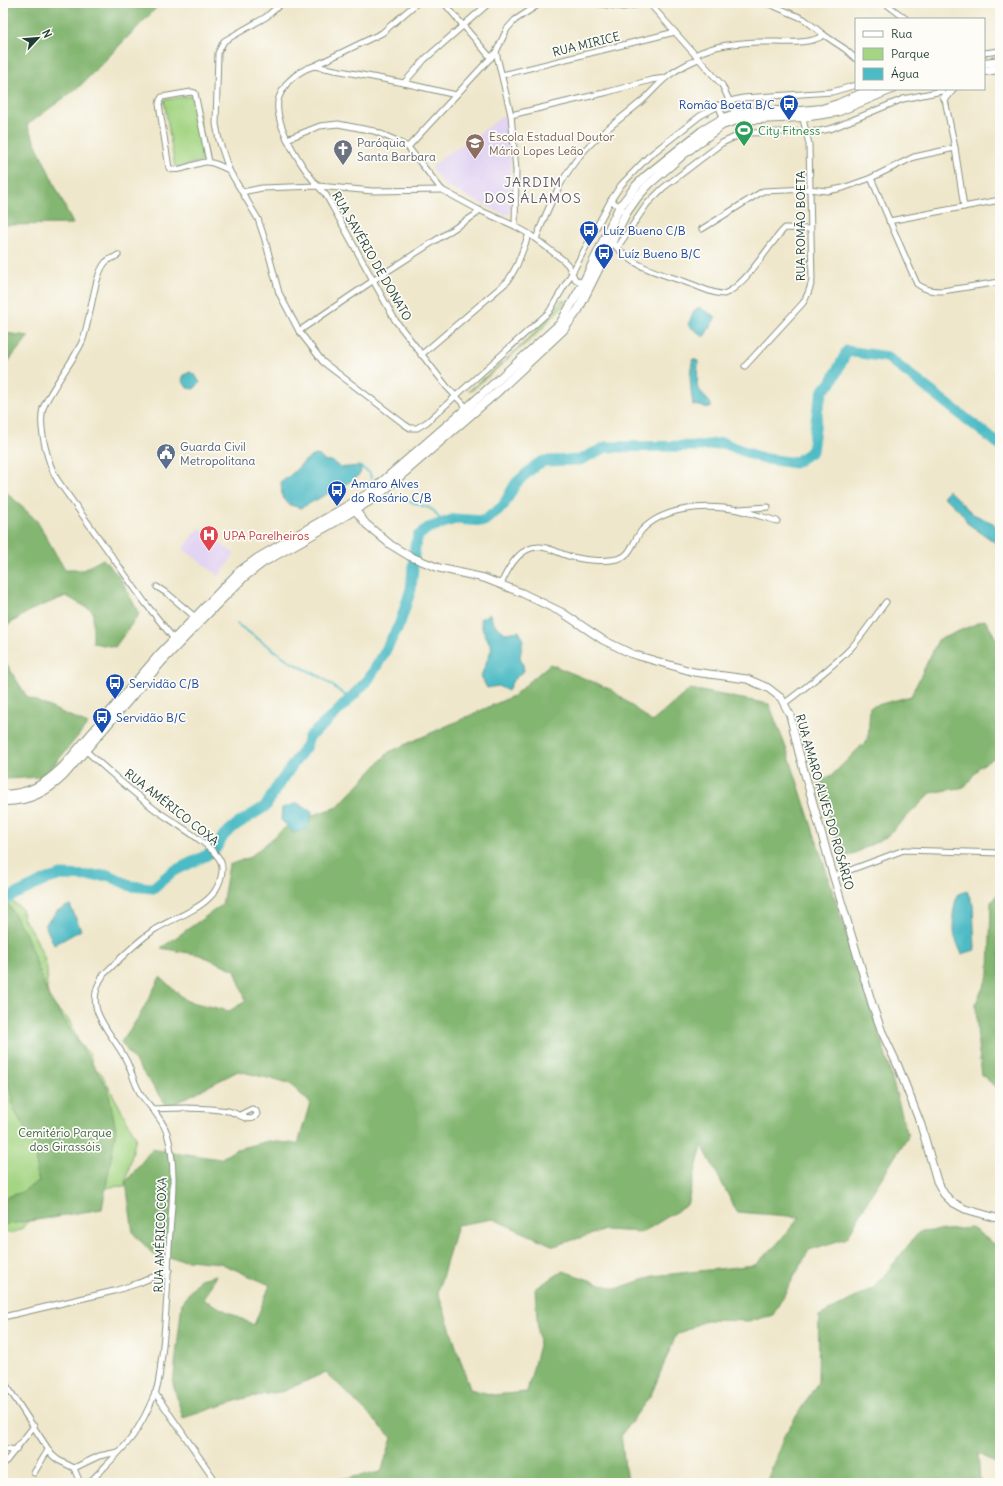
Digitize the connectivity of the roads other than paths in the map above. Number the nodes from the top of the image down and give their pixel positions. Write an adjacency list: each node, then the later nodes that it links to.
1 (282, 3): 44 (street)
2 (417, 3): 22 (street, RUA SAVÉRIO DE DONATO)
3 (444, 3): 11 (street)
4 (489, 3): 11 (street)
5 (541, 3): 15 (street)
6 (594, 3): 7 (street)
7 (648, 3): 12 (street)
8 (767, 3): 13 (street)
9 (885, 3): 10 (street)
10 (905, 18)
11 (464, 26): 18 (street); 27 (street)
12 (675, 32): 17 (street); 25 (street, RUA MIRICE)
13 (824, 35): 17 (street); 19 (street)
14 (1000, 51): 16 (street)
15 (496, 52): 18 (street); 25 (street)
16 (985, 52)
17 (697, 57): 26 (street); 33 (street)
18 (491, 58): 32 (street)
19 (855, 58)
20 (1000, 61): 21 (main road)
21 (985, 63)
22 (314, 66): 27 (street); 40 (street, RUA SAVÉRIO DE DONATO)
23 (1000, 69): 24 (main road)
24 (985, 71)
25 (502, 75): 36 (street)
26 (665, 78): 36 (street); 61 (street)
27 (404, 83): 32 (street)
28 (855, 85): 33 (street)
29 (870, 90): 35 (main road)
30 (890, 90): 35 (main road)
31 (943, 93): 39 (street); 42 (street)
32 (456, 96): 41 (street)
33 (730, 101): 34 (street); 37 (street)
34 (718, 105): 38 (street); 50 (street)
35 (802, 114): 37 (main road); 39 (street, RUA ROMÃO BOETA)
36 (511, 115): 57 (street)
37 (736, 117): 38 (main road)
38 (725, 121): 53 (main road); 55 (main road)
39 (806, 131): 47 (street, RUA ROMÃO BOETA); 62 (street)
40 (287, 139): 41 (street); 46 (street, RUA SAVÉRIO DE DONATO)
41 (408, 147): 48 (street)
42 (955, 148): 45 (street); 52 (street)
43 (209, 162): 43 (street); 44 (street)
44 (229, 170): 49 (street)
45 (871, 178): 47 (street); 56 (street)
46 (318, 186): 48 (street); 49 (street); 65 (street, RUA SAVÉRIO DE DONATO)
47 (809, 189): 58 (street); 59 (street, RUA ROMÃO BOETA)
48 (442, 190): 54 (street)
49 (242, 192): 68 (street)
50 (610, 200): 53 (street); 64 (street)
51 (1000, 200): 52 (street)
52 (964, 206): 56 (street)
53 (619, 208): 55 (street); 62 (main road)
54 (479, 210): 57 (street); 65 (street)
55 (626, 213): 62 (main road)
56 (889, 220): 66 (street)
57 (515, 226): 60 (street)
58 (702, 229)
59 (810, 229): 62 (street); 70 (street, RUA ROMÃO BOETA)
60 (529, 234): 61 (street); 69 (street)
61 (536, 239): 64 (street)
62 (609, 244): 67 (main road)
63 (118, 256): 81 (street)
64 (572, 273): 67 (street); 71 (street)
65 (374, 280): 68 (street); 69 (street, RUA SAVÉRIO DE DONATO)
66 (1000, 282)
67 (586, 285): 72 (main road)
68 (299, 331): 71 (street)
69 (421, 355): 71 (street, RUA SAVÉRIO DE DONATO)
70 (746, 366)
71 (456, 397): 72 (street, RUA SAVÉRIO DE DONATO)
72 (470, 411): 73 (main road)
73 (353, 507): 77 (street, RUA AMARO ALVES DO ROSÁRIO); 80 (main road); 82 (main road)
74 (768, 507): 75 (street)
75 (734, 509): 76 (street); 77 (street)
76 (777, 521)
77 (501, 584): 83 (street, RUA AMARO ALVES DO ROSÁRIO)
78 (157, 587): 80 (street)
79 (886, 602): 83 (street)
80 (195, 617): 81 (main road)
81 (174, 639): 82 (main road)
82 (161, 658): 84 (main road)
83 (785, 702): 88 (street, RUA AMARO ALVES DO ROSÁRIO)
84 (83, 748): 85 (main road); 86 (main road); 89 (street, RUA AMÉRICO COXA)
85 (3, 795)
86 (3, 800)
87 (1000, 853): 88 (street)
88 (834, 876): 91 (street, RUA AMARO ALVES DO ROSÁRIO)
89 (152, 1108): 90 (street); 92 (street, RUA AMÉRICO COXA)
90 (240, 1115)
91 (1000, 1219)
92 (169, 1270): 93 (street); 95 (street, RUA AMÉRICO COXA)
93 (3, 1317)
94 (3, 1380): 96 (street)
95 (155, 1393): 100 (street, RUA AMÉRICO COXA); 106 (street)
96 (34, 1426): 98 (street); 99 (street)
97 (3, 1448): 98 (street)
98 (16, 1450): 101 (street)
99 (48, 1450): 102 (street); 103 (street)
100 (119, 1452): 102 (street); 105 (street, RUA AMÉRICO COXA)
101 (3, 1465)
102 (74, 1468): 104 (street)
103 (34, 1472)
104 (80, 1483)
105 (89, 1483)
106 (217, 1483)

